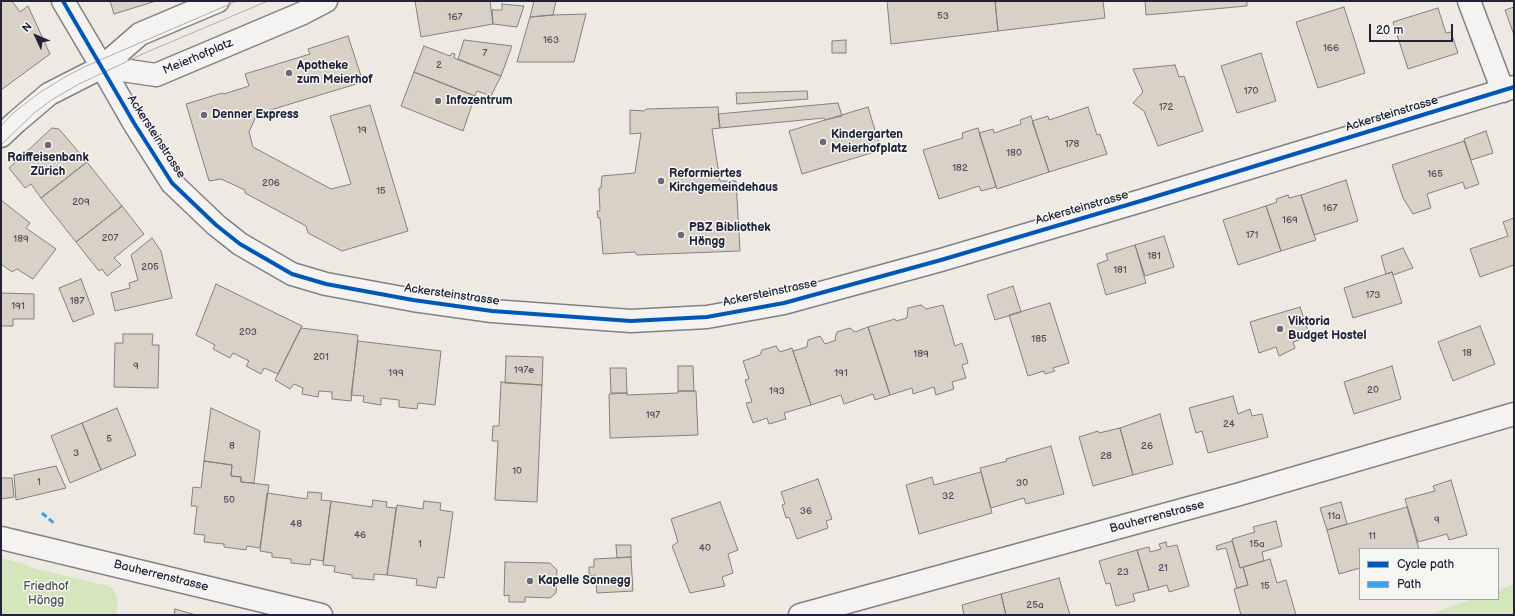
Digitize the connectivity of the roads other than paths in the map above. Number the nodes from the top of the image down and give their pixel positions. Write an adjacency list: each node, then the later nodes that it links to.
1 (63, 1): 5 (street, Ackersteinstrasse)
2 (218, 1): 5 (street)
3 (326, 1): 5 (street, Meierhofplatz)
4 (1470, 1): 6 (street)
5 (102, 67): 6 (street, Ackersteinstrasse); 7 (street)
6 (1508, 89)
7 (1, 136)
8 (1514, 414): 11 (street, Bauherrenstrasse)
9 (1, 538): 10 (street, Bauherrenstrasse)
10 (322, 615)
11 (800, 615)

